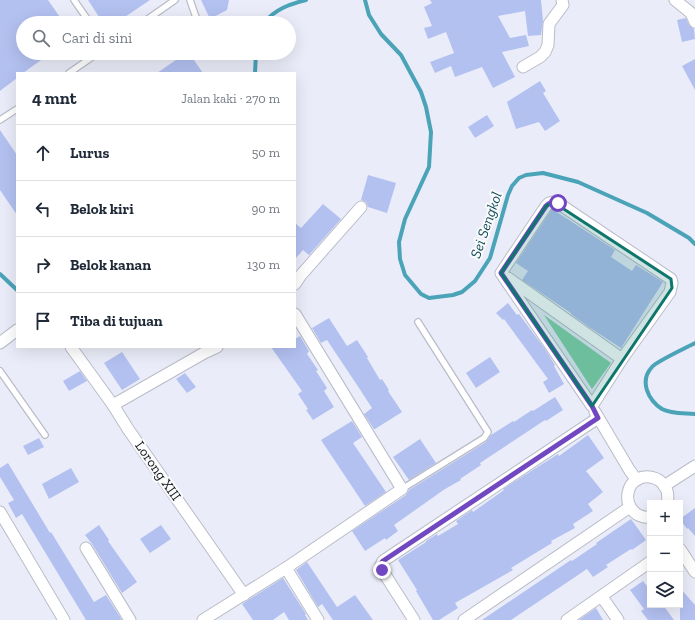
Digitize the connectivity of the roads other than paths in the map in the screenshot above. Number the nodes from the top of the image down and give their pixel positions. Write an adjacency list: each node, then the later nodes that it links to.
1 (74, 0): 6 (lane)
2 (175, 0): 7 (lane)
3 (190, 0): 8 (lane)
4 (562, 0): 11 (street)
5 (675, 0): 9 (street)
6 (85, 16)
7 (152, 16)
8 (196, 16)
9 (695, 22)
10 (88, 60): 12 (lane)
11 (523, 67)
12 (70, 72)
13 (16, 110): 14 (lane)
14 (0, 120)
15 (361, 208): 17 (street)
16 (501, 273): 24 (street); 24 (street); 27 (street)
17 (296, 282)
18 (296, 316): 33 (street)
19 (418, 322): 33 (lane)
20 (16, 331): 21 (street)
21 (0, 343)
22 (72, 348): 26 (street, Lorong XIII)
23 (215, 348): 26 (street)
24 (622, 359): 27 (street)
25 (0, 371): 29 (lane)
26 (113, 405): 43 (street, Lorong XIII)
27 (592, 406): 28 (street)
28 (598, 418): 31 (street); 49 (street)
29 (45, 435)
30 (695, 466): 32 (street)
31 (637, 480): 32 (street); 35 (street)
32 (664, 486): 34 (street)
33 (402, 489): 41 (street)
34 (667, 500)
35 (630, 508): 37 (street); 50 (street)
36 (0, 512): 45 (street)
37 (647, 517)
38 (86, 548): 46 (street)
39 (683, 554): 42 (street)
40 (647, 564): 44 (street)
41 (286, 568): 43 (street); 48 (street)
42 (695, 572)
43 (244, 595): 47 (street)
44 (602, 597): 51 (street); 52 (street)
45 (64, 620)
46 (130, 620)
47 (203, 620)
48 (318, 620)
49 (414, 620)
50 (464, 620)
51 (567, 620)
52 (618, 620)

